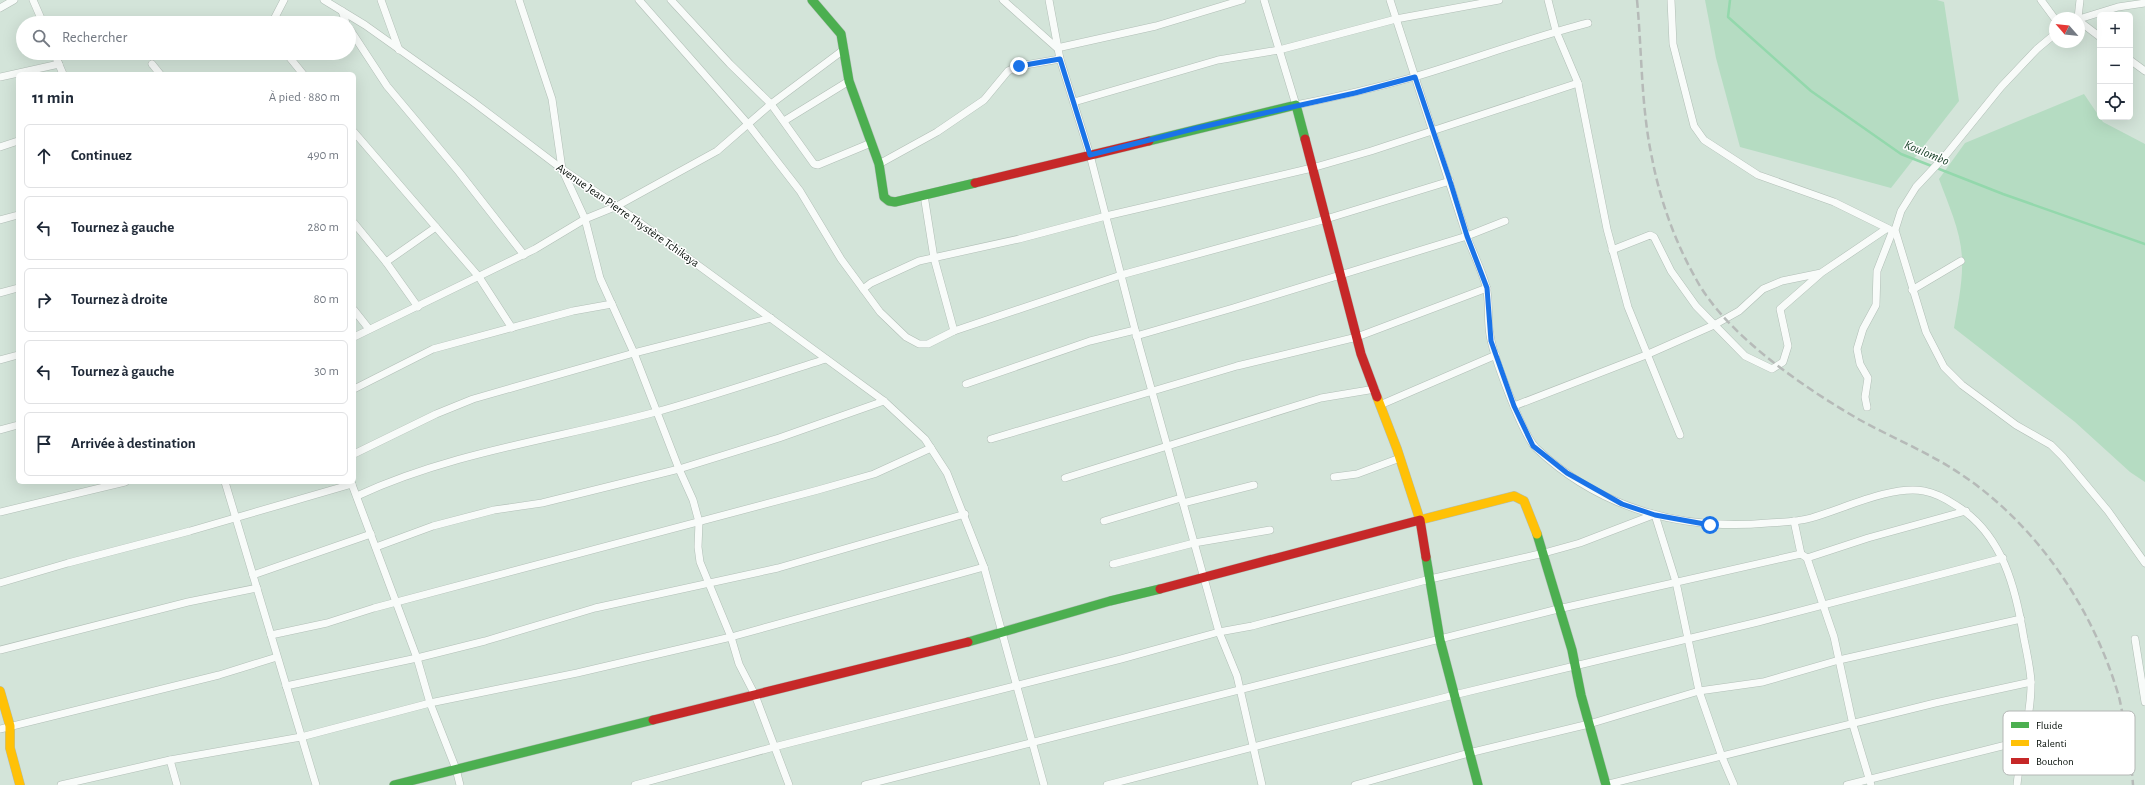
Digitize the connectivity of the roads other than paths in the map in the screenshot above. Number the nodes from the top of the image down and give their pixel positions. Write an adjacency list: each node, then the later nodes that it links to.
1 (14, 0): 21 (street)
2 (32, 0): 25 (street)
3 (284, 0): 26 (street)
4 (324, 0): 22 (street, Avenue Jean Pierre Thystère Tchikaya)
5 (381, 0): 39 (street)
6 (519, 0): 71 (street)
7 (638, 0): 62 (street)
8 (671, 0): 59 (street)
9 (812, 0): 41 (street)
10 (1003, 0): 38 (street)
11 (1049, 0): 38 (street)
12 (1242, 0): 38 (street)
13 (1264, 0): 40 (street)
14 (1390, 0): 31 (street)
15 (1499, 0): 31 (street)
16 (1548, 0): 34 (street)
17 (1671, 0): 83 (street)
18 (2041, 0): 23 (street)
19 (2080, 0): 24 (street)
20 (2145, 3): 29 (street)
21 (0, 8)
22 (342, 11): 27 (street); 28 (street, Avenue Jean Pierre Thystère Tchikaya)
23 (2050, 12)
24 (2079, 12)
25 (40, 16)
26 (276, 16)
27 (344, 16)
28 (351, 16)
29 (2085, 17)
30 (356, 19): 39 (street, Avenue Jean Pierre Thystère Tchikaya)
31 (1396, 19): 40 (street); 55 (street)
32 (1588, 23): 34 (street)
33 (2085, 25): 35 (street)
34 (1556, 31): 55 (street); 57 (street)
35 (2097, 35)
36 (356, 39): 86 (street)
37 (2049, 39): 83 (street)
38 (1057, 48): 42 (street)
39 (400, 50): 71 (street, Avenue Jean Pierre Thystère Tchikaya)
40 (1279, 50): 58 (street); 60 (street)
41 (842, 51): 56 (street); 59 (street)
42 (1060, 59): 58 (street); 69 (street)
43 (57, 60): 46 (street)
44 (292, 60): 52 (street)
45 (2133, 62): 48 (street)
46 (58, 64): 49 (street); 50 (street)
47 (152, 64): 51 (street)
48 (2145, 71)
49 (22, 72)
50 (62, 72)
51 (158, 72)
52 (302, 72)
53 (16, 73): 54 (street)
54 (0, 77)
55 (1415, 77): 60 (street); 63 (street)
56 (849, 81): 61 (street); 66 (street)
57 (1578, 83): 63 (street); 85 (street)
58 (1074, 102): 68 (street)
59 (771, 104): 61 (street); 62 (street)
60 (1296, 105): 68 (street); 70 (street)
61 (784, 121): 66 (street)
62 (748, 124): 74 (street); 96 (street)
63 (1433, 130): 70 (street); 72 (street)
64 (356, 134): 82 (street)
65 (16, 142): 67 (street)
66 (871, 143): 69 (street)
67 (0, 147)
68 (1090, 155): 73 (street); 76 (street)
69 (879, 164): 73 (street)
70 (1312, 168): 76 (street); 78 (street)
71 (562, 169): 74 (street, Avenue Jean Pierre Thystère Tchikaya); 77 (street)
72 (1450, 181): 78 (street); 84 (street)
73 (924, 195): 87 (street)
74 (617, 206): 77 (street); 102 (street, Avenue Jean Pierre Thystère Tchikaya)
75 (16, 216): 79 (street)
76 (1106, 216): 87 (street); 92 (street)
77 (585, 219): 86 (street); 99 (street)
78 (1326, 219): 91 (street); 92 (street)
79 (0, 220)
80 (1505, 221): 84 (street)
81 (356, 225): 89 (street)
82 (436, 227): 89 (street); 93 (street)
83 (1892, 230): 90 (street); 97 (street); 123 (street)
84 (1467, 236): 91 (street); 94 (street)
85 (1612, 250): 103 (street); 112 (street)
86 (524, 255): 93 (street)
87 (934, 258): 96 (street); 106 (street)
88 (1961, 261): 97 (street)
89 (386, 262): 100 (street)
90 (1821, 273): 103 (street); 103 (street)
91 (1340, 274): 107 (street); 109 (street)
92 (1121, 275): 106 (street); 107 (street)
93 (479, 277): 100 (street); 104 (street)
94 (1487, 288): 109 (street); 111 (street)
95 (16, 289): 98 (street)
96 (863, 289): 106 (street)
97 (1912, 290): 159 (street)
98 (0, 293)
99 (612, 304): 104 (street); 110 (street)
100 (418, 307): 105 (street)
101 (356, 313): 105 (street)
102 (771, 318): 110 (street); 114 (street, Avenue Jean Pierre Thystère Tchikaya)
103 (1714, 325): 112 (street)
104 (512, 328): 117 (street)
105 (369, 329): 108 (street)
106 (954, 331)
107 (1136, 333): 116 (street); 119 (street)
108 (356, 336)
109 (1357, 337): 118 (street); 119 (street)
110 (634, 353): 124 (street); 131 (street)
111 (1496, 355): 121 (street); 122 (street)
112 (1646, 355): 122 (street); 127 (street)
113 (16, 356): 115 (street)
114 (826, 359): 120 (street, Avenue Jean Pierre Thystère Tchikaya); 124 (street)
115 (0, 360)
116 (966, 384)
117 (356, 388)
118 (1375, 389): 121 (street); 129 (street)
119 (1152, 391): 128 (street); 129 (street)
120 (884, 401): 130 (street, Avenue Jean Pierre Thystère Tchikaya); 133 (street)
121 (1380, 405): 132 (street)
122 (1514, 406): 146 (street)
123 (1867, 407)
124 (656, 412): 133 (street); 141 (street)
125 (16, 426): 126 (street)
126 (0, 430)
127 (1680, 435)
128 (991, 439)
129 (1167, 445): 134 (street); 142 (street)
130 (931, 448): 145 (street, Avenue Jean Pierre Thystère Tchikaya); 151 (street)
131 (356, 453)
132 (1400, 458): 135 (street); 148 (street)
133 (679, 469): 151 (street); 155 (street)
134 (1065, 478)
135 (1334, 478)
136 (117, 484): 144 (street)
137 (226, 484): 147 (street)
138 (349, 484): 147 (street)
139 (352, 484): 141 (street)
140 (1254, 485): 142 (street)
141 (357, 496): 153 (street)
142 (1182, 501): 149 (street); 154 (street)
143 (1966, 511): 150 (street); 157 (street); 158 (street)
144 (0, 512)
145 (964, 514): 161 (street, Avenue Jean Pierre Thystère Tchikaya); 167 (street)
146 (1654, 515): 150 (street); 156 (street); 165 (street)
147 (235, 517): 162 (street); 166 (street)
148 (1420, 520): 156 (street); 163 (street); 164 (street)
149 (1104, 521)
150 (1794, 521): 157 (street)
151 (699, 522): 167 (street); 169 (street)
152 (1270, 530): 154 (street)
153 (371, 534): 155 (street); 162 (street)
154 (1194, 543): 160 (street); 163 (street)
155 (376, 547): 169 (street)
156 (1544, 553): 164 (street); 171 (street)
157 (1804, 556): 165 (street); 170 (street)
158 (2003, 558): 170 (street); 172 (street)
159 (2145, 563)
160 (1113, 564)
161 (984, 567): 174 (street, Avenue Jean Pierre Thystère Tchikaya); 176 (street)
162 (253, 575): 168 (street)
163 (1204, 579): 173 (street); 174 (street)
164 (1430, 580): 173 (street); 179 (street)
165 (1676, 582): 171 (street); 177 (street)
166 (0, 583)
167 (707, 585): 176 (street); 182 (street)
168 (257, 588): 175 (street); 180 (street)
169 (396, 604): 175 (street); 182 (street)
170 (1824, 605): 177 (street); 183 (street)
171 (1558, 609): 179 (street); 184 (street)
172 (2021, 619): 183 (street); 185 (street)
173 (1219, 632): 187 (street); 188 (street)
174 (1002, 633): 187 (street, Avenue Jean Pierre Thystère Tchikaya); 192 (street)
175 (271, 635): 181 (street)
176 (731, 637): 192 (street); 194 (street)
177 (1689, 638): 184 (street); 189 (street)
178 (2135, 639): 193 (street)
179 (1440, 640): 188 (street); 191 (street)
180 (0, 650)
181 (277, 657): 186 (street); 198 (street)
182 (417, 658): 186 (street); 194 (street)
183 (1839, 660): 189 (street); 197 (street)
184 (1575, 667): 191 (street); 196 (street)
185 (2031, 682): 195 (street); 197 (street)
186 (286, 686): 200 (street)
187 (1016, 686): 201 (street, Avenue Jean Pierre Thystère Tchikaya); 203 (street)
188 (1240, 688): 201 (street); 204 (street)
189 (1700, 691): 196 (street); 206 (street)
190 (0, 692): 198 (street)
191 (1454, 694): 204 (street); 205 (street)
192 (755, 695): 203 (street); 208 (street)
193 (2145, 702)
194 (430, 703): 200 (street); 208 (street)
195 (2027, 711)
196 (1589, 724): 205 (street); 225 (street)
197 (1853, 725): 206 (street); 210 (street)
198 (10, 726): 199 (street); 211 (street)
199 (0, 729)
200 (302, 737): 207 (street); 214 (street)
201 (1033, 743): 219 (street); 220 (street, Avenue Jean Pierre Thystère Tchikaya)
202 (2003, 746): 210 (street)
203 (774, 747): 217 (street); 218 (street)
204 (1252, 748): 221 (street); 222 (street)
205 (1469, 753): 223 (street); 224 (street)
206 (1722, 757): 225 (street); 226 (street)
207 (170, 760): 212 (street); 213 (street)
208 (456, 769): 215 (street); 216 (street)
209 (2018, 775): 228 (street)
210 (1870, 782): 227 (street)
211 (20, 785)
212 (61, 785)
213 (177, 785)
214 (316, 785)
215 (394, 785)
216 (460, 785)
217 (635, 785)
218 (789, 785)
219 (865, 785)
220 (1044, 785)
221 (1107, 785)
222 (1262, 785)
223 (1355, 785)
224 (1478, 785)
225 (1605, 785)
226 (1734, 785)
227 (1847, 785)
228 (2017, 785)

